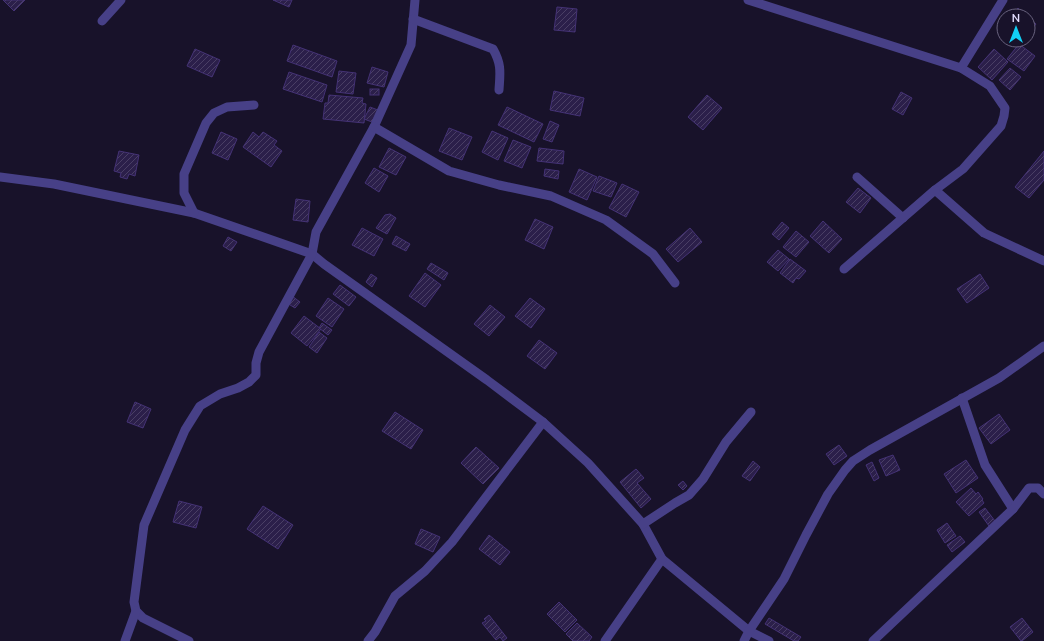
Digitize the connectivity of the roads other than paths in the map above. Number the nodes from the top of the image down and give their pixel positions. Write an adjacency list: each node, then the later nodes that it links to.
1 (121, 0): 6 (street)
2 (415, 0): 5 (street)
3 (748, 0): 7 (street)
4 (1003, 0): 7 (street)
5 (413, 19): 8 (street); 10 (street)
6 (102, 21)
7 (961, 68): 13 (street)
8 (499, 90)
9 (254, 105): 14 (street)
10 (374, 127): 16 (street); 19 (street)
11 (0, 177): 14 (street)
12 (857, 177): 15 (street)
13 (935, 190): 15 (street); 17 (street)
14 (194, 213): 16 (street)
15 (903, 218): 18 (street)
16 (312, 254): 23 (street); 28 (street)
17 (1044, 261)
18 (844, 268)
19 (675, 283)
20 (1044, 346): 21 (street)
21 (962, 398): 25 (street); 29 (street)
22 (751, 412): 26 (street)
23 (543, 422): 26 (street); 32 (street)
24 (1044, 494): 25 (street)
25 (1013, 509): 36 (street)
26 (643, 524): 27 (street)
27 (662, 559): 29 (street); 33 (street)
28 (136, 612): 30 (street); 31 (street)
29 (749, 631): 34 (street); 35 (street)
30 (125, 641)
31 (189, 641)
32 (368, 641)
33 (604, 641)
34 (744, 641)
35 (769, 641)
36 (873, 641)

